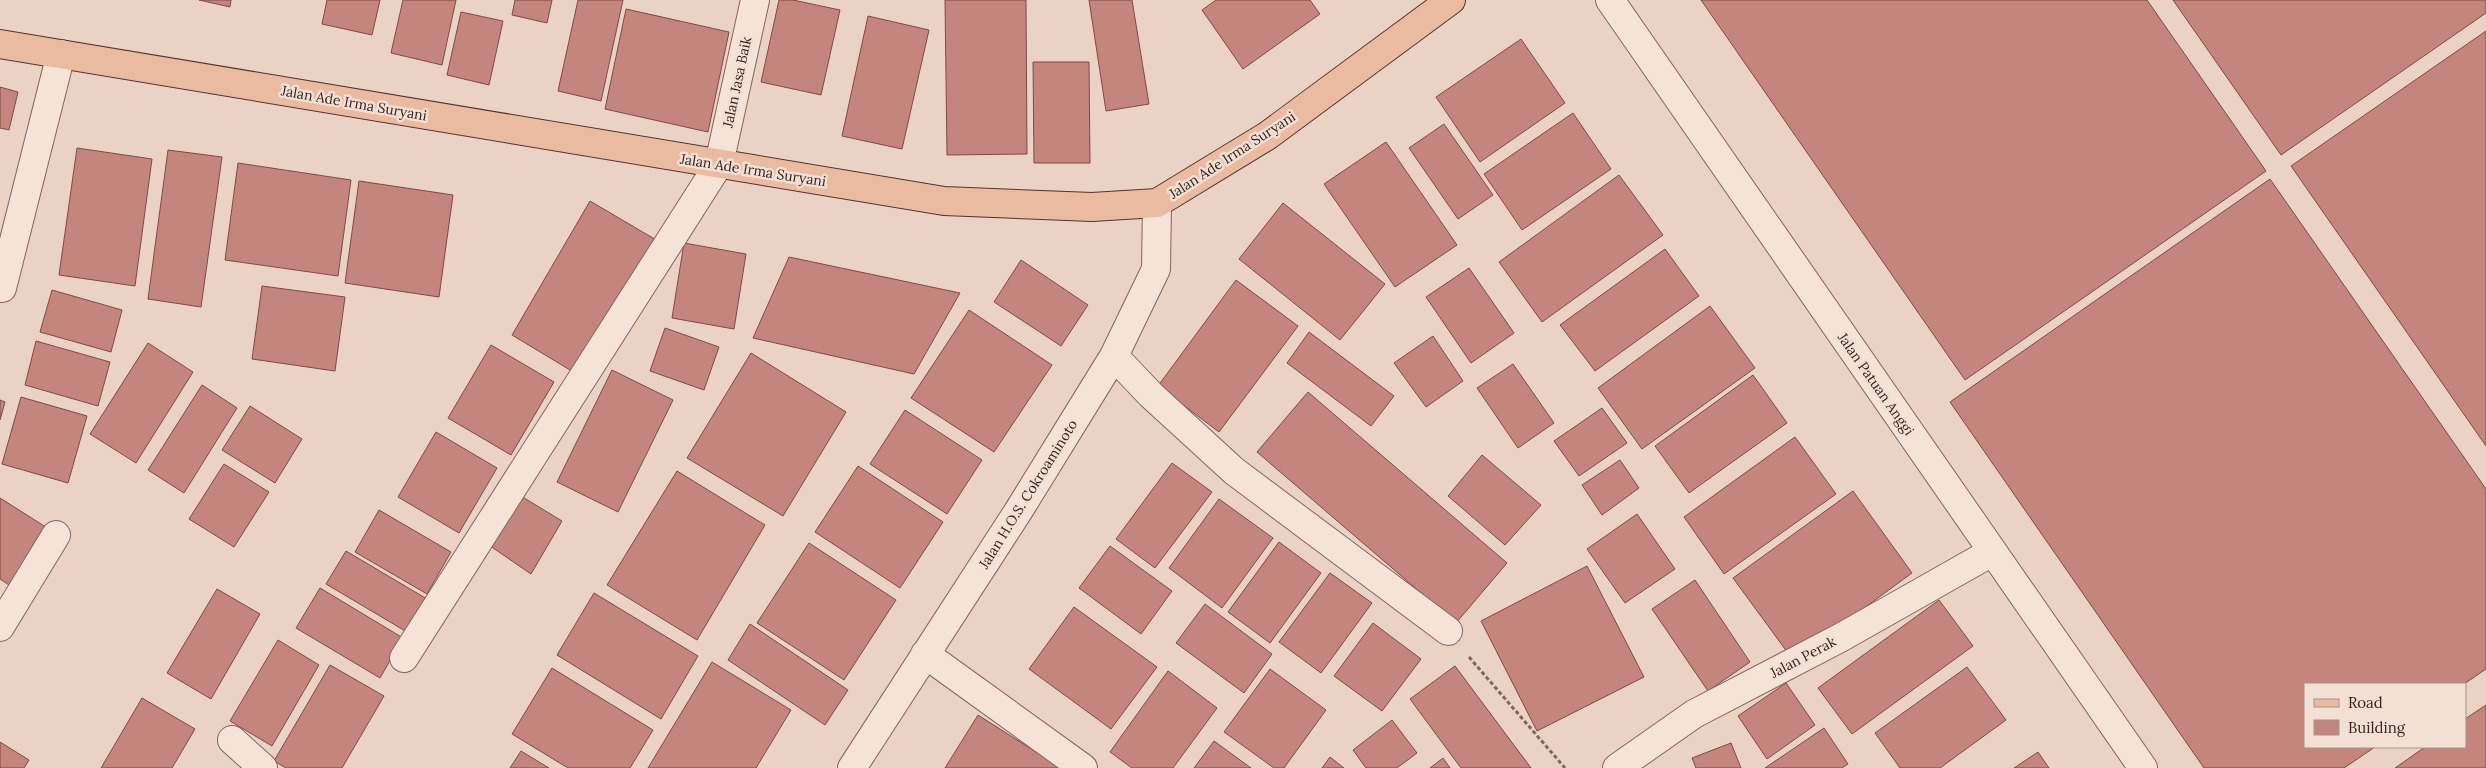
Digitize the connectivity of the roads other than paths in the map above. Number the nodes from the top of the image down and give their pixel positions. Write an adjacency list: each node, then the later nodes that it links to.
1 (755, 0): 6 (street, Jalan Jasa Baik)
2 (1451, 0): 7 (main road, Jalan Ade Irma Suryani)
3 (1610, 0): 11 (street, Jalan Patuan Anggi)
4 (0, 44): 5 (main road, Jalan Ade Irma Suryani)
5 (61, 54): 6 (main road, Jalan Ade Irma Suryani); 8 (street)
6 (719, 164): 7 (main road, Jalan Ade Irma Suryani); 15 (street)
7 (1157, 203): 9 (street, Jalan H.O.S. Cokroaminoto)
8 (2, 288)
9 (1114, 356): 13 (street); 14 (street, Jalan H.O.S. Cokroaminoto)
10 (56, 536): 12 (street)
11 (1992, 552): 20 (street, Jalan Perak); 21 (street, Jalan Patuan Anggi)
12 (0, 628)
13 (1448, 631)
14 (925, 654): 18 (street, Jalan H.O.S. Cokroaminoto); 19 (street)
15 (404, 658)
16 (232, 740): 17 (street)
17 (263, 768)
18 (852, 768)
19 (1083, 768)
20 (1617, 768)
21 (2143, 768)

